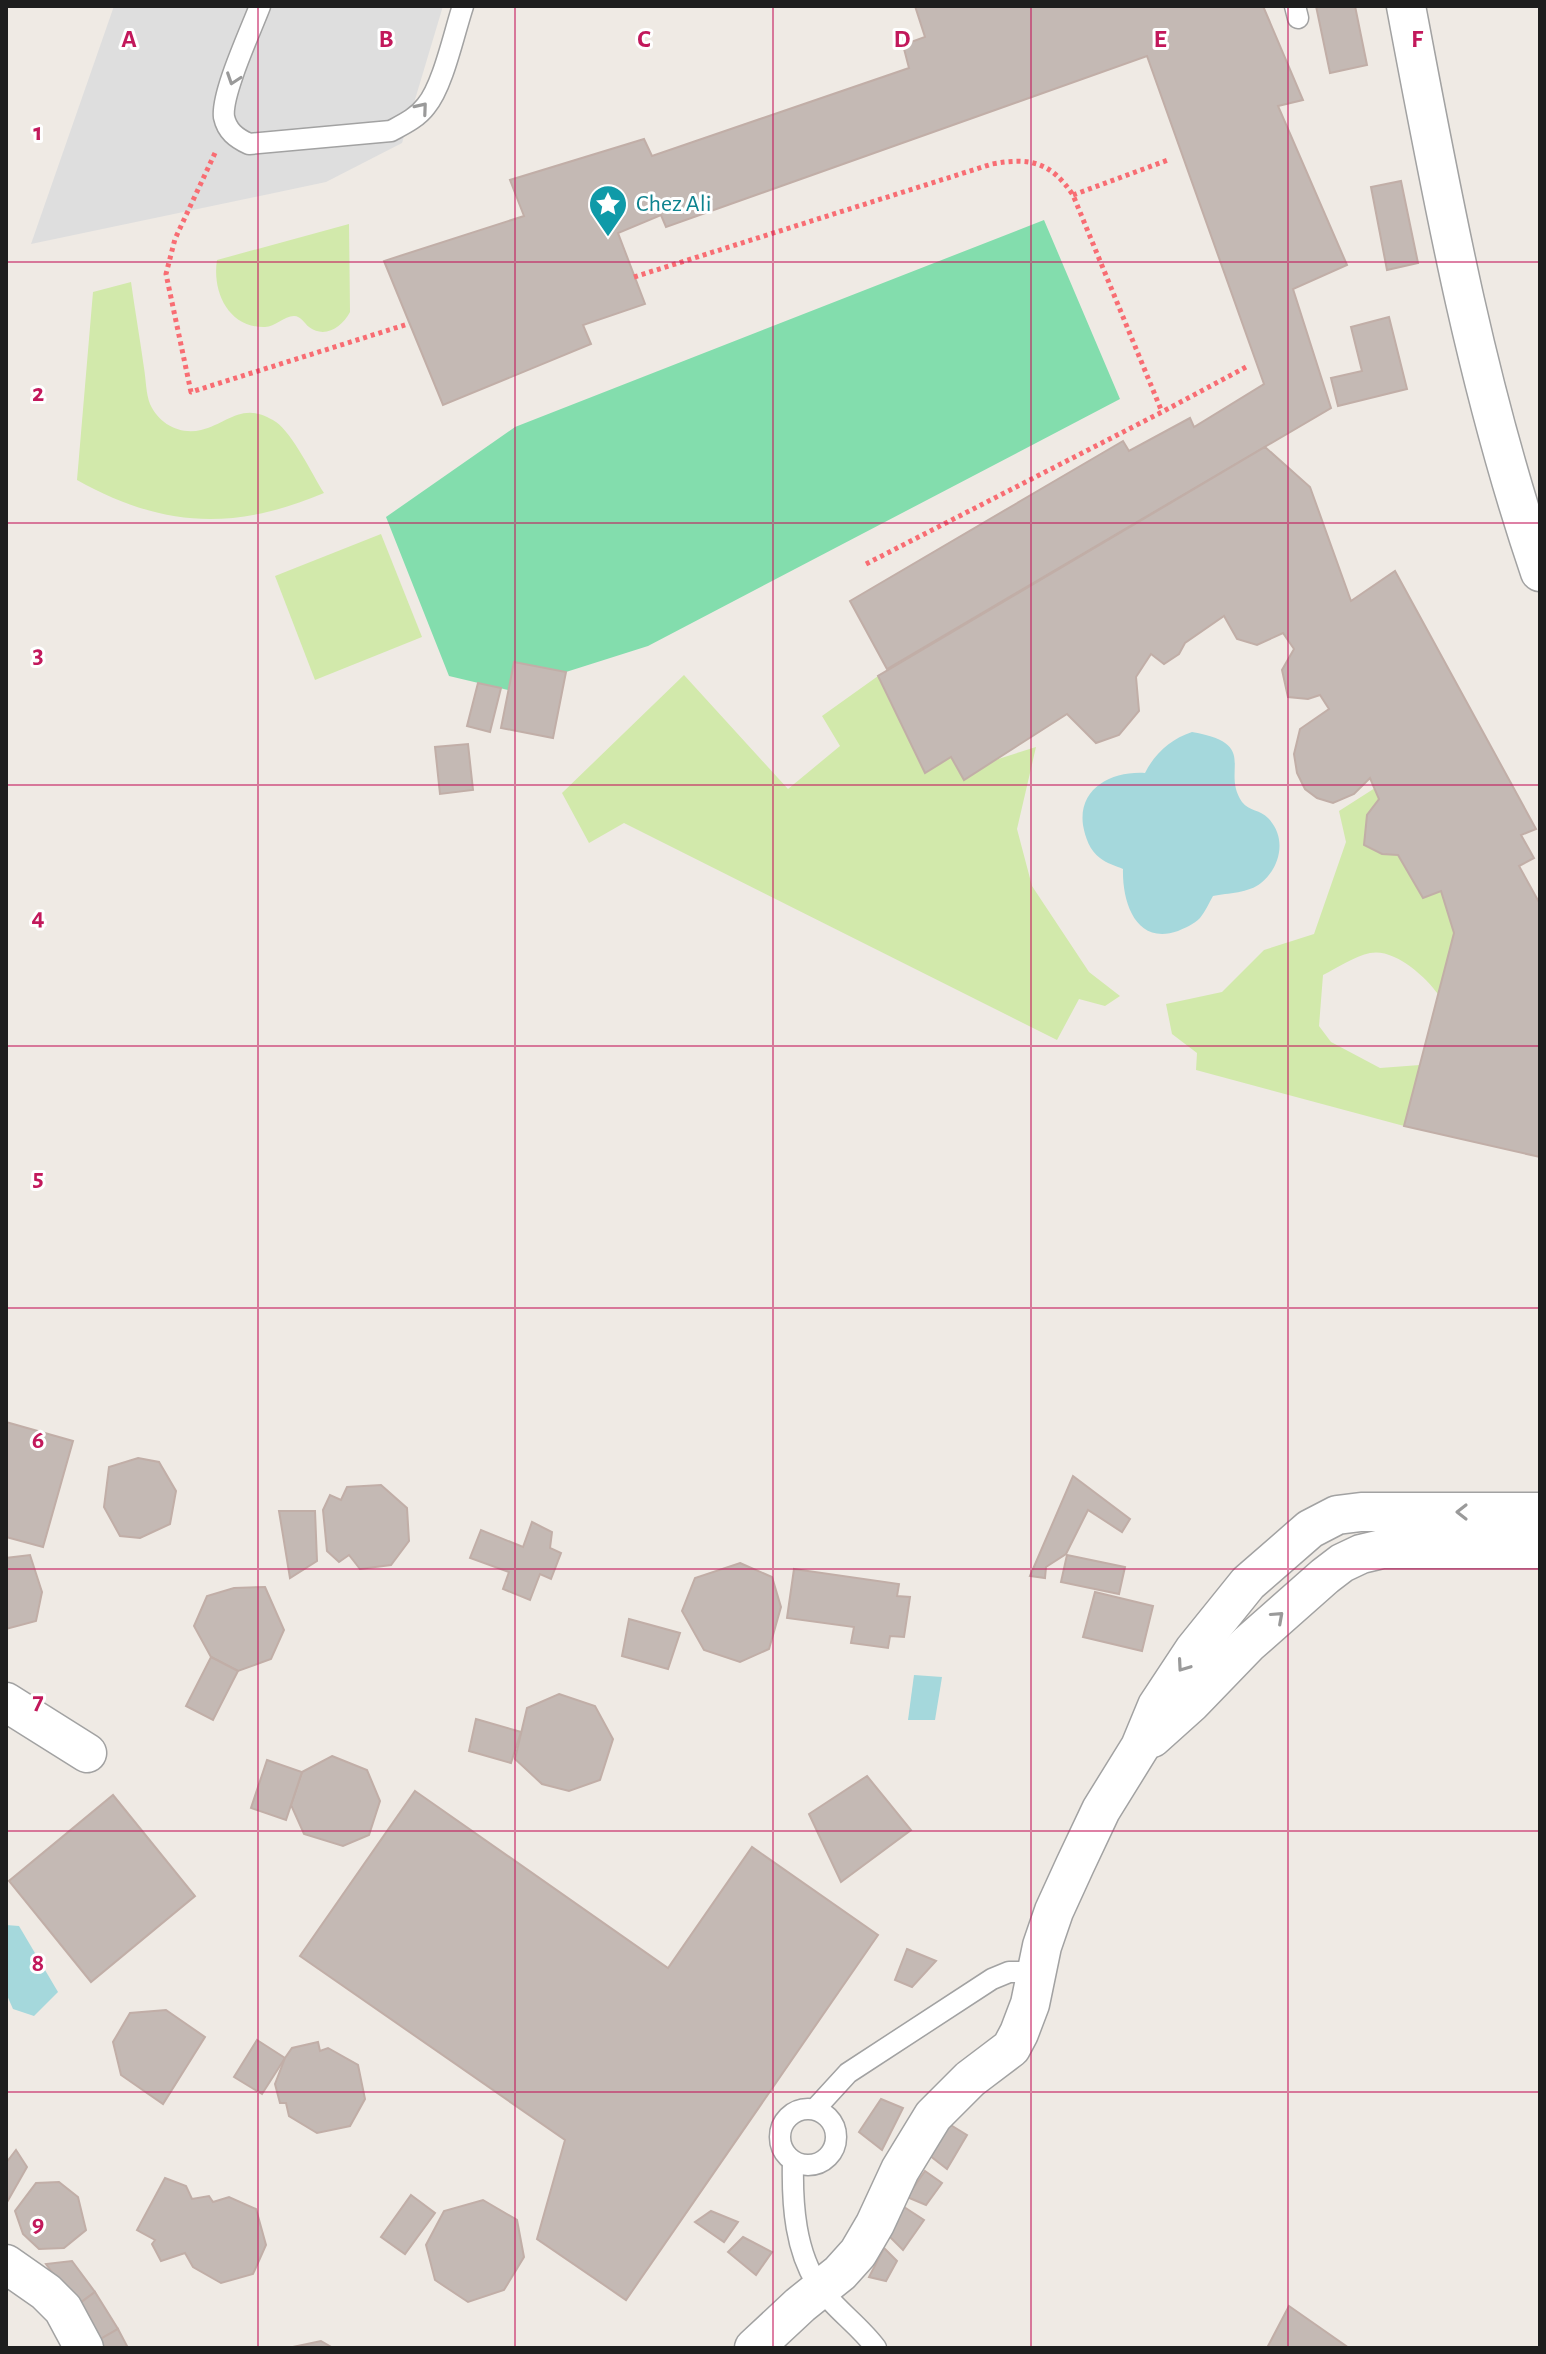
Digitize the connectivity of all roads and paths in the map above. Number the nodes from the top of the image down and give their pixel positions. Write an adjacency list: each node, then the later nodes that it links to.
1 (260, 6): 4 (lane, one-way to 4)
2 (463, 6): 4 (lane, one-way to 2)
3 (1406, 6): 12 (street)
4 (227, 127): 8 (path)
5 (1168, 160): 6 (path)
6 (1073, 195): 7 (path); 10 (path)
7 (634, 277)
8 (408, 324)
9 (1248, 366): 10 (path)
10 (1162, 412): 11 (path)
11 (866, 564)
12 (1540, 572)
13 (1540, 1512): 15 (street, one-way to 15)
14 (1540, 1549): 16 (street, one-way to 14)
15 (1221, 1614): 16 (street); 18 (street, one-way to 18)
16 (1248, 1644): 18 (street)
17 (6, 1702): 19 (street)
18 (1140, 1747): 20 (street)
19 (87, 1753)
20 (1036, 1972): 21 (lane); 24 (street)
21 (815, 2109): 22 (lane); 22 (lane)
22 (793, 2162): 24 (lane)
23 (6, 2264): 25 (street)
24 (820, 2289): 26 (street); 27 (lane)
25 (84, 2348)
26 (754, 2348)
27 (876, 2348)

